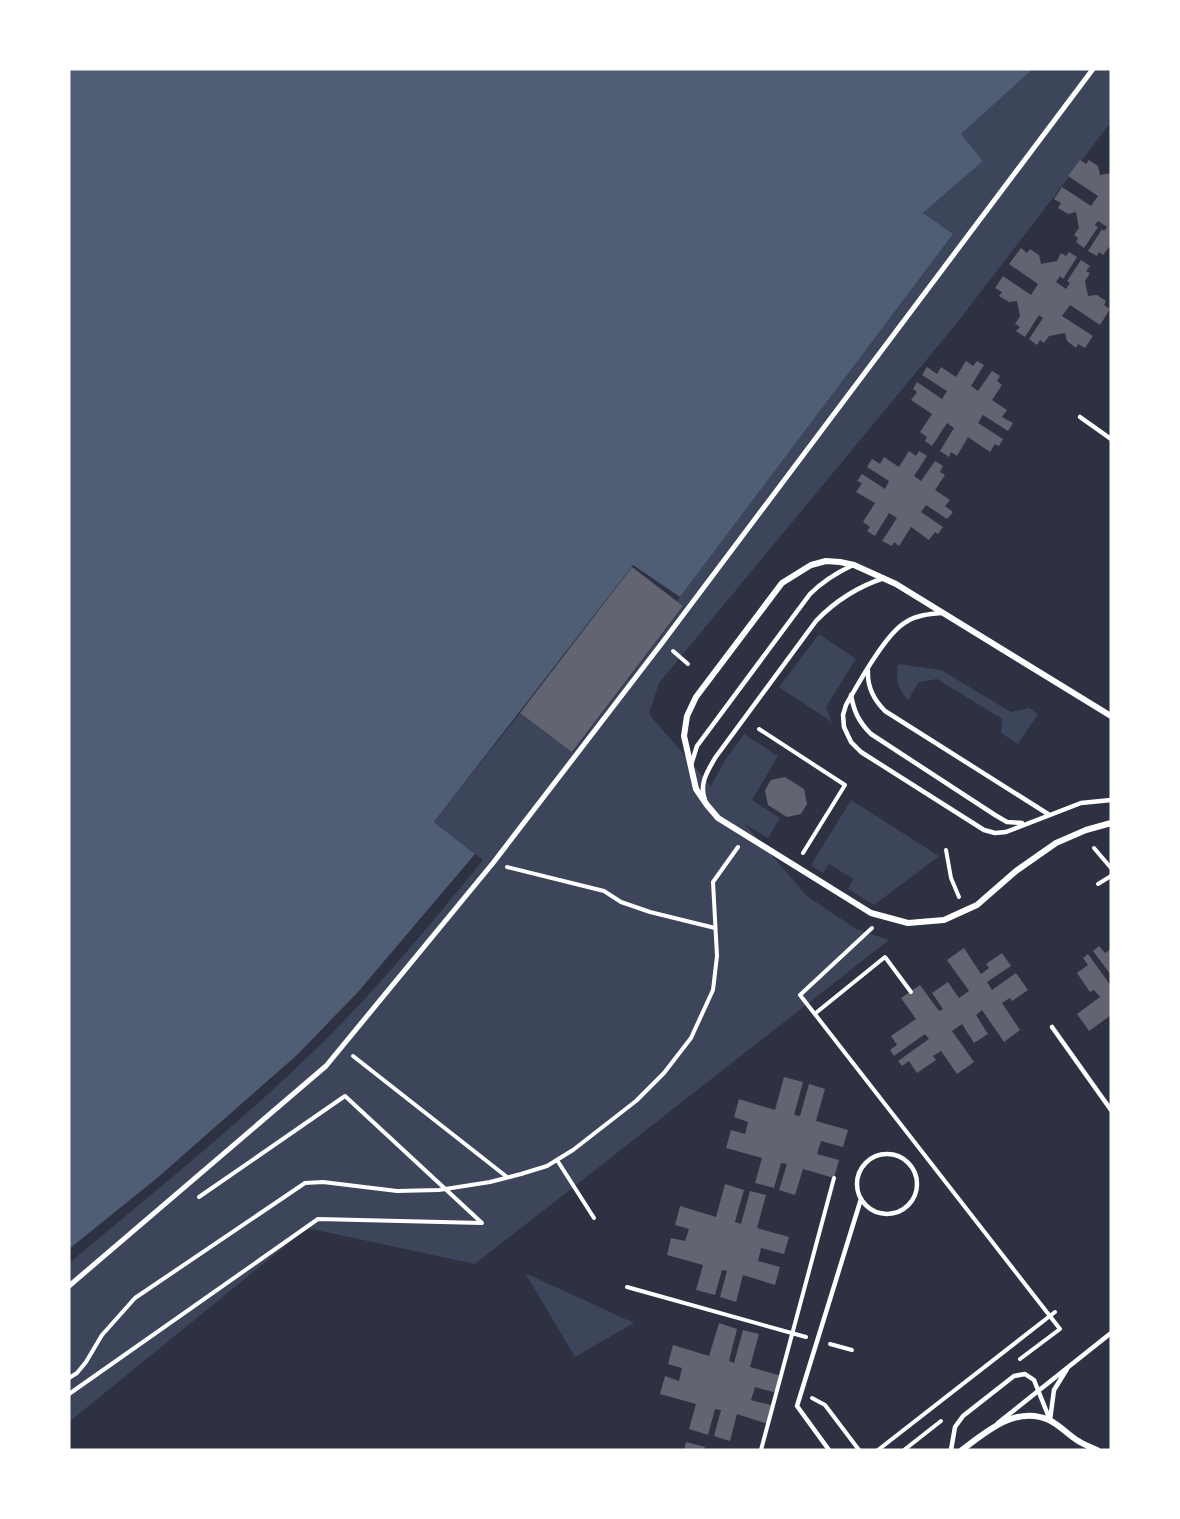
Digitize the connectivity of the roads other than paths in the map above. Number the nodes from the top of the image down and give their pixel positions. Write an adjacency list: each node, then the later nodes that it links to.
1 (1093, 69): 19 (street)
2 (1080, 417): 3 (lane)
3 (1111, 439)
4 (854, 565): 5 (street); 10 (lane); 10 (street)
5 (884, 578): 6 (street); 12 (lane)
6 (945, 613): 7 (lane); 9 (street)
7 (868, 669): 8 (lane); 13 (lane)
8 (852, 695): 14 (lane); 14 (lane)
9 (1111, 716)
10 (690, 770): 12 (street)
11 (1111, 800): 13 (lane)
12 (707, 805): 15 (street)
13 (1048, 814): 14 (lane)
14 (1031, 821)
15 (1111, 822)
16 (1052, 1027): 17 (lane)
17 (1111, 1110)
18 (861, 1199): 18 (lane); 25 (lane)
19 (69, 1286)
20 (1111, 1334): 21 (lane)
21 (1070, 1364): 22 (lane); 23 (lane)
22 (1039, 1390): 23 (lane); 24 (lane); 26 (lane)
23 (1050, 1420): 24 (street); 28 (street)
24 (994, 1425): 27 (street)
25 (829, 1450)
26 (951, 1450)
27 (962, 1450)
28 (1096, 1450)

